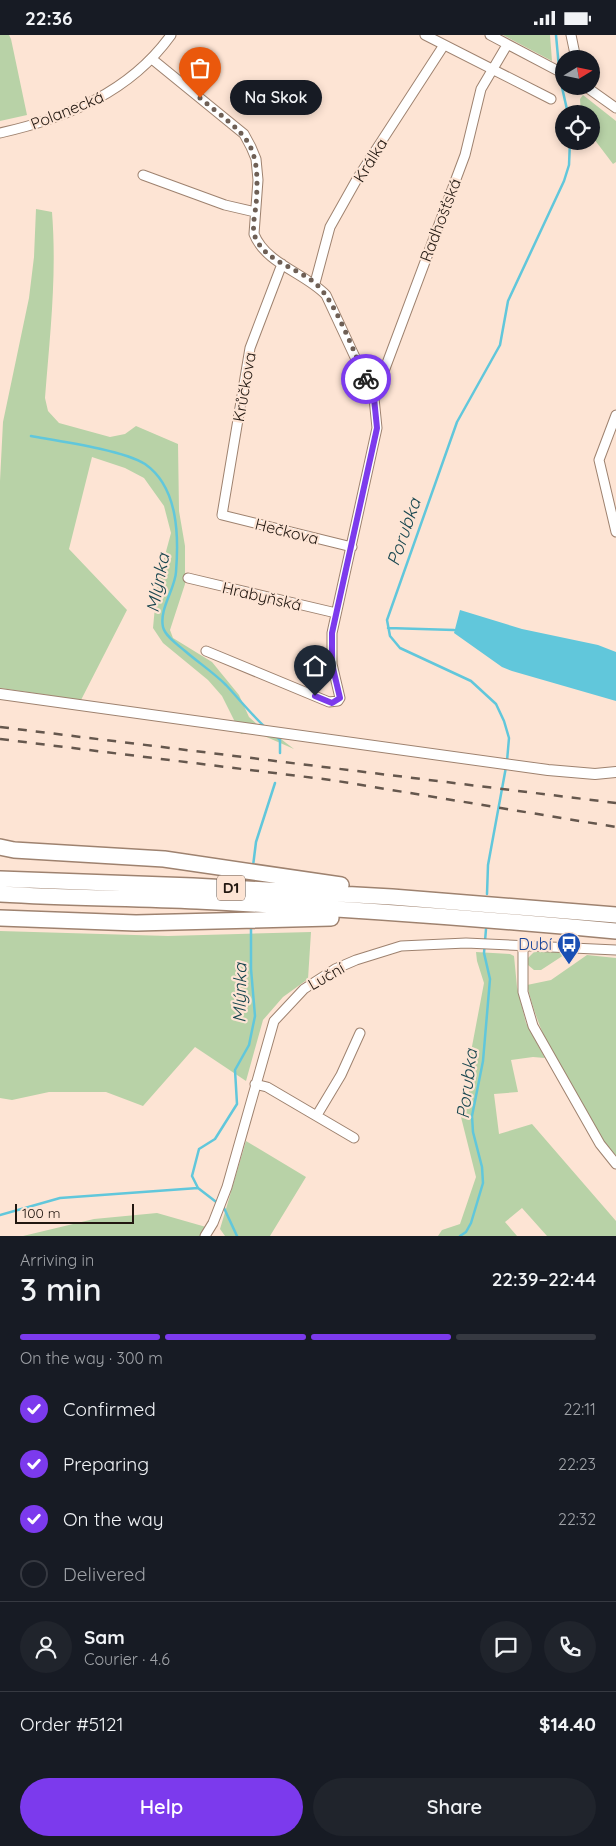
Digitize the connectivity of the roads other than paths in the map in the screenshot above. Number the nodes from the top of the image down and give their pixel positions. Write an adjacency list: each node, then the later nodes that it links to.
1 (171, 35): 8 (street, Polanecká)
2 (425, 35): 5 (street)
3 (490, 35): 6 (street)
4 (571, 35): 7 (street)
5 (444, 45): 10 (street); 18 (street, Králka)
6 (507, 45): 9 (street); 10 (street, Radhošťská)
7 (574, 50)
8 (152, 59): 14 (street, Polanecká); 16 (street)
9 (555, 69)
10 (490, 70): 12 (street); 19 (street, Radhošťská)
11 (598, 95): 13 (street)
12 (551, 99)
13 (616, 108)
14 (0, 133)
15 (143, 175): 16 (street)
16 (255, 212): 17 (street)
17 (282, 264): 18 (street); 21 (street, Krůčkova)
18 (315, 283): 19 (street)
19 (374, 398): 23 (street)
20 (616, 415): 22 (street)
21 (222, 515): 23 (street, Hečkova)
22 (616, 532)
23 (352, 547): 25 (street)
24 (188, 578): 25 (street, Hrabyňská)
25 (336, 613): 26 (street)
26 (206, 651)
27 (0, 694): 28 (street)
28 (616, 772)
29 (7, 848): 32 (highway)
30 (0, 879): 32 (highway, D1)
31 (0, 894): 32 (highway, D1)
32 (461, 910): 33 (highway, D1); 35 (highway)
33 (511, 913): 34 (highway, D1); 36 (highway, D1)
34 (616, 915)
35 (0, 918)
36 (616, 931)
37 (523, 945): 38 (street, Luční); 40 (street, Luční); 43 (street)
38 (616, 950)
39 (360, 1033): 41 (street)
40 (255, 1084): 41 (street); 44 (street, Luční)
41 (317, 1115): 42 (street)
42 (354, 1138)
43 (616, 1164)
44 (205, 1236)

